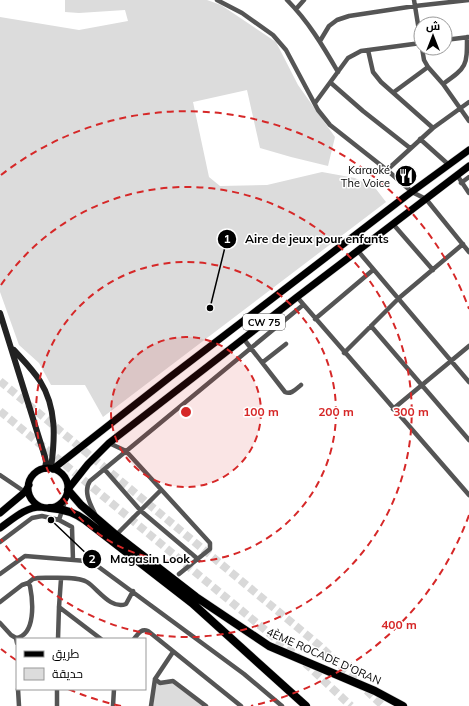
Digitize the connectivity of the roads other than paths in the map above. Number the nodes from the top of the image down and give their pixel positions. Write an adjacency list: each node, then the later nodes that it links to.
1 (217, 0): 22 (street)
2 (287, 0): 8 (street)
3 (304, 0): 8 (street)
4 (414, 0): 7 (street)
5 (469, 0): 6 (street)
6 (454, 1): 7 (street)
7 (415, 6): 9 (street); 12 (street)
8 (296, 9): 12 (street)
9 (417, 16)
10 (468, 37): 11 (street); 19 (street)
11 (453, 39)
12 (320, 41): 17 (street)
13 (413, 44): 14 (street)
14 (368, 50): 17 (street); 20 (street)
15 (423, 56): 16 (street)
16 (428, 67): 19 (street); 20 (street)
17 (338, 72): 18 (street)
18 (331, 82): 22 (street); 27 (street)
19 (443, 84): 23 (street)
20 (394, 92): 25 (street)
21 (469, 102): 23 (street)
22 (315, 103): 31 (street)
23 (460, 108): 24 (street); 25 (street)
24 (469, 121)
25 (434, 128): 26 (street)
26 (420, 139): 27 (street); 29 (street)
27 (410, 148): 31 (street)
28 (469, 150): 29 (main road)
29 (449, 165): 35 (main road)
30 (469, 166): 32 (main road, CW 75)
31 (387, 170): 35 (street)
32 (457, 175): 34 (street); 37 (main road, CW 75)
33 (469, 177): 34 (street)
34 (461, 183): 36 (street)
35 (412, 192): 37 (street); 65 (main road)
36 (469, 193)
37 (426, 199): 38 (main road, CW 75); 39 (street)
38 (393, 224): 40 (main road, CW 75); 43 (street)
39 (463, 244): 41 (street); 43 (street)
40 (358, 251): 42 (street); 44 (main road, CW 75)
41 (469, 252)
42 (373, 270): 45 (street); 48 (street)
43 (433, 270): 45 (street)
44 (297, 297): 46 (street); 50 (main road, CW 75)
45 (399, 298): 49 (street); 57 (street)
46 (303, 305): 48 (street); 54 (street)
47 (0, 313): 53 (main road)
48 (315, 319): 55 (street)
49 (371, 326): 55 (street); 60 (street)
50 (243, 338): 54 (street); 63 (main road, CW 75)
51 (286, 344): 56 (street)
52 (469, 346): 57 (street)
53 (12, 348): 65 (main road); 65 (main road)
54 (251, 348): 56 (street); 64 (street)
55 (344, 353): 61 (street)
56 (263, 362): 59 (street)
57 (451, 362): 58 (street); 60 (street)
58 (469, 382)
59 (301, 385)
60 (423, 386): 61 (street); 62 (street)
61 (394, 409): 72 (street)
62 (469, 440)
63 (109, 443): 64 (street); 71 (main road, CW 75)
64 (126, 451): 66 (street); 69 (street)
65 (50, 469): 68 (main road); 71 (main road)
66 (105, 470): 75 (street); 77 (street)
67 (0, 475): 70 (street)
68 (29, 485): 70 (main road); 73 (main road)
69 (161, 490): 75 (street); 83 (street)
70 (25, 492): 76 (main road)
71 (68, 492): 73 (main road); 74 (street); 77 (highway, 4ÈME ROCADE D'ORAN)
72 (469, 495)
73 (47, 507): 74 (highway); 79 (main road)
74 (62, 509): 78 (street); 108 (highway)
75 (141, 511): 80 (street); 83 (street)
76 (0, 513)
77 (96, 517): 80 (highway, 4ÈME ROCADE D'ORAN)
78 (59, 520): 81 (street); 82 (street)
79 (0, 528)
80 (116, 535): 109 (highway, 4ÈME ROCADE D'ORAN)
81 (0, 542)
82 (73, 560): 84 (street); 88 (street)
83 (199, 560): 85 (street)
84 (0, 574)
85 (180, 574)
86 (62, 579): 87 (street); 88 (street); 90 (street)
87 (28, 583): 89 (street); 92 (street)
88 (133, 592): 107 (street)
89 (0, 602)
90 (59, 607): 93 (street); 94 (street)
91 (0, 624): 92 (street)
92 (16, 638)
93 (58, 638)
94 (99, 638)
95 (135, 638): 96 (street)
96 (173, 652): 97 (street); 106 (street)
97 (155, 679): 104 (street); 105 (street)
98 (18, 690): 101 (street)
99 (57, 690): 102 (street)
100 (114, 690): 103 (street)
101 (19, 706)
102 (57, 706)
103 (112, 706)
104 (151, 706)
105 (206, 706)
106 (241, 706)
107 (282, 706)
108 (306, 706)
109 (403, 706)

